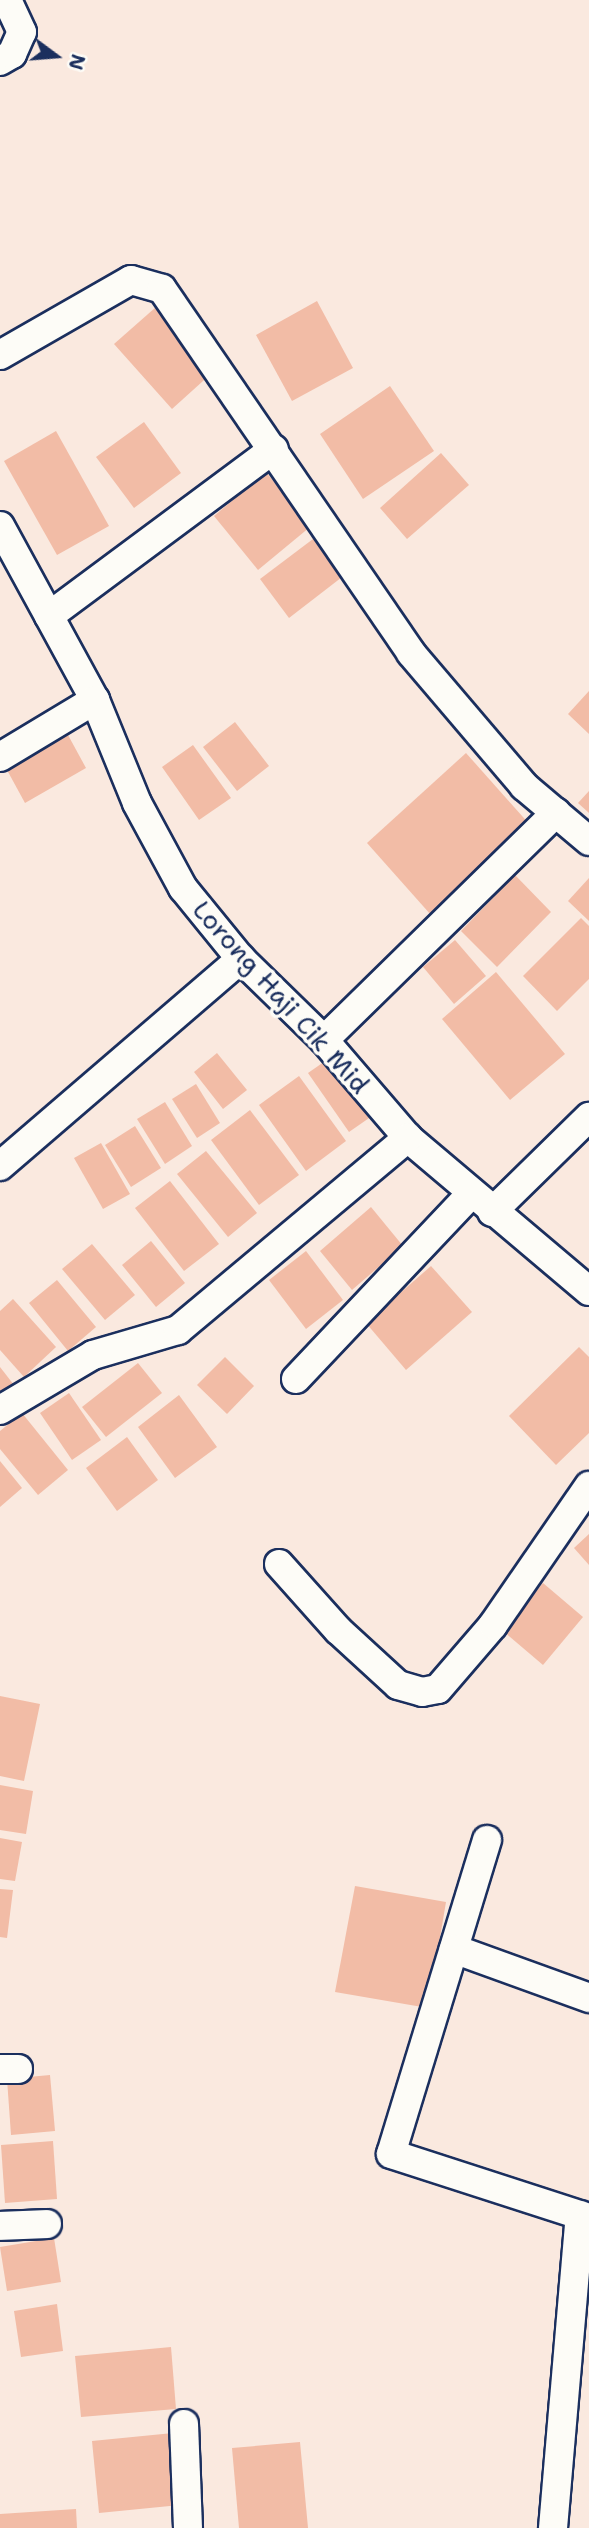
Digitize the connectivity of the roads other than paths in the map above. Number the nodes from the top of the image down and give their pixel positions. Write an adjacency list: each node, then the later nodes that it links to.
1 (8, 0): 2 (street)
2 (0, 61)
3 (0, 355): 4 (street)
4 (274, 449): 6 (street); 9 (street)
5 (0, 526): 6 (street, Lorong Haji Cik Mid)
6 (49, 616): 7 (street, Lorong Haji Cik Mid)
7 (95, 700): 8 (street); 11 (street, Lorong Haji Cik Mid)
8 (0, 757)
9 (556, 813): 10 (street); 12 (street)
10 (589, 841)
11 (241, 959): 12 (street, Lorong Haji Cik Mid); 15 (street)
12 (324, 1040): 14 (street, Lorong Haji Cik Mid)
13 (589, 1117): 16 (street)
14 (408, 1138): 16 (street, Lorong Haji Cik Mid); 19 (street)
15 (0, 1166)
16 (482, 1203): 17 (street, Lorong Haji Cik Mid); 18 (street)
17 (589, 1291)
18 (296, 1379)
19 (0, 1410)
20 (589, 1486): 21 (street)
21 (279, 1564)
22 (486, 1840): 23 (street)
23 (454, 1949): 24 (street); 25 (street)
24 (589, 1998)
25 (585, 2216): 30 (street)
26 (47, 2224): 27 (street)
27 (0, 2226)
28 (184, 2424): 29 (street)
29 (188, 2528)
30 (553, 2528)

